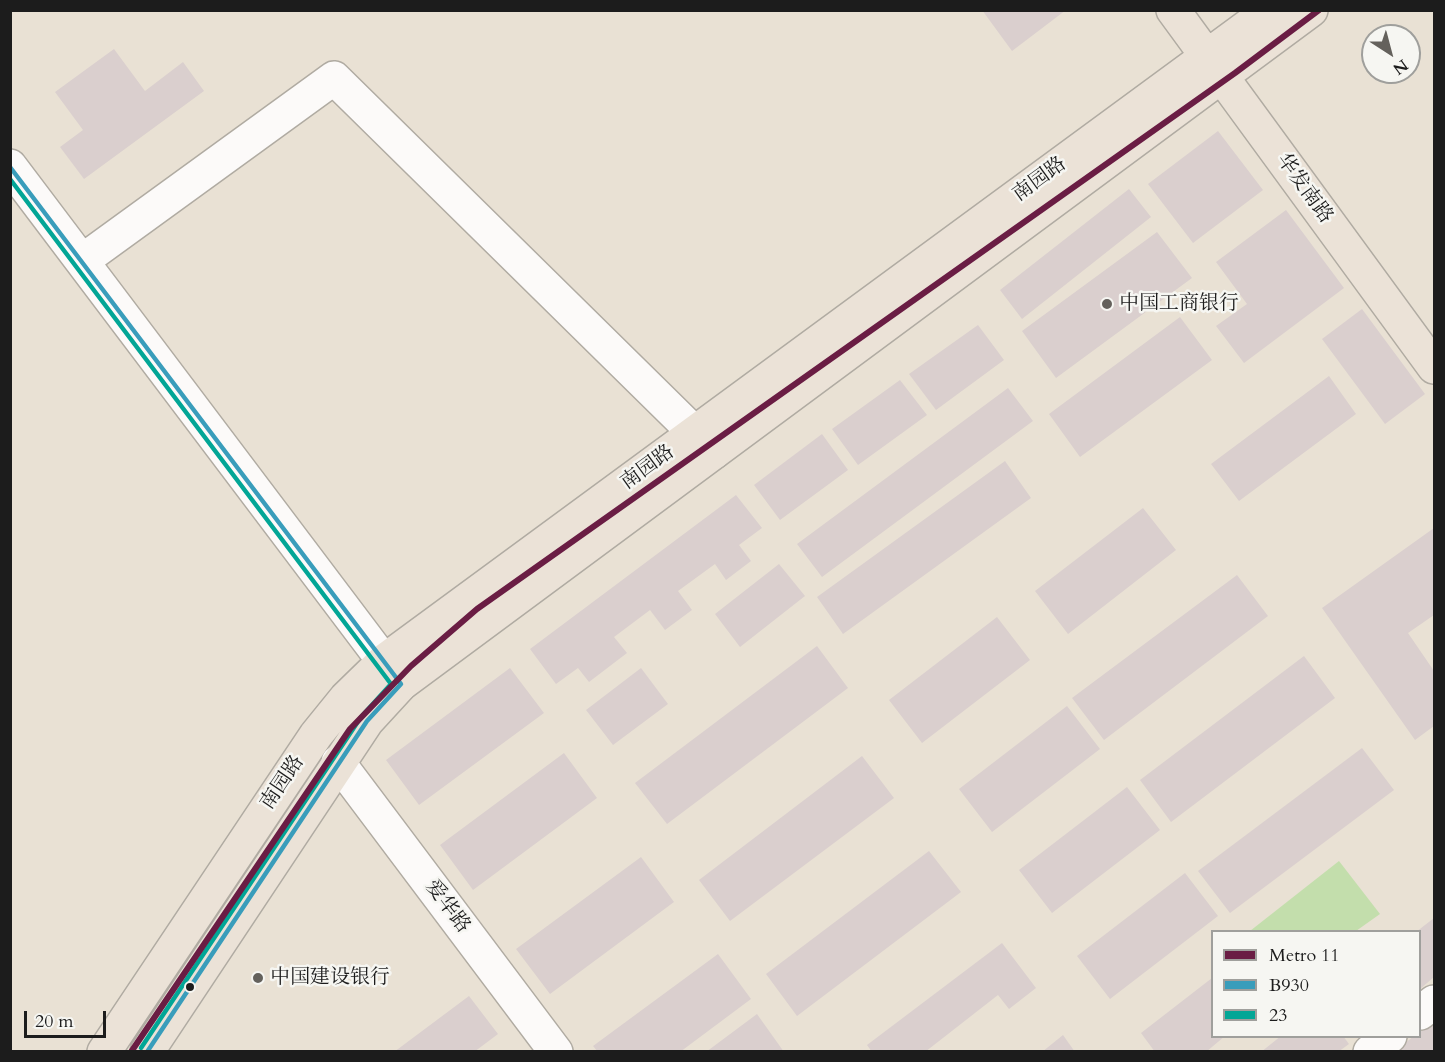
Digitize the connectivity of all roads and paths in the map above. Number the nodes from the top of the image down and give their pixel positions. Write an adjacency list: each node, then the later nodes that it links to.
1 (1173, 10): 4 (main road, 华发南路)
2 (1270, 10): 4 (main road, 南园路)
3 (1311, 10): 4 (main road, 南园路)
4 (1214, 67): 7 (main road, 华发南路); 8 (main road, 南园路)
5 (10, 166): 6 (street)
6 (82, 261): 8 (street); 9 (street)
7 (1434, 367)
8 (705, 442): 9 (main road, 南园路)
9 (393, 673): 10 (main road, 南园路); 14 (main road, 南园路)
10 (338, 762): 15 (main road, 南园路); 16 (street, 爱华路)
11 (1434, 1002): 12 (street)
12 (1421, 1012)
13 (1388, 1038): 17 (street)
14 (104, 1052)
15 (147, 1052)
16 (556, 1052)
17 (1370, 1052)

